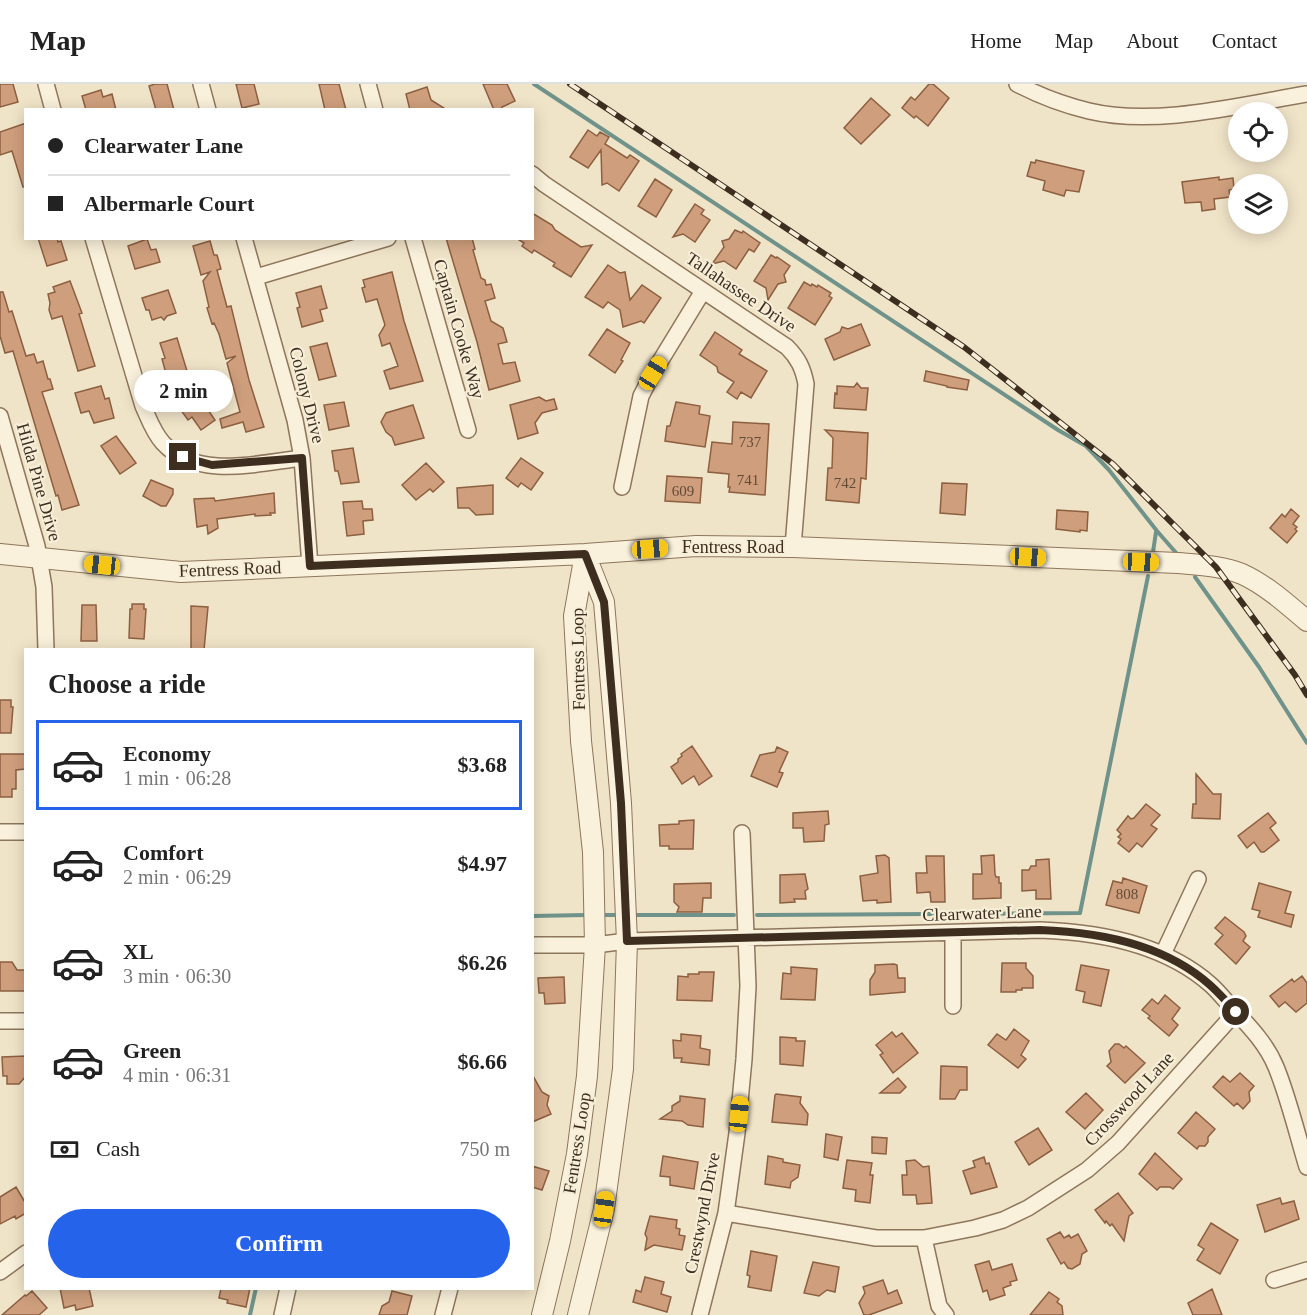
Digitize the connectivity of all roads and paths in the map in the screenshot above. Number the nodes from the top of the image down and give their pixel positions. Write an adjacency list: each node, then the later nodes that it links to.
1 (46, 84): 6 (street)
2 (201, 84): 7 (street)
3 (368, 84): 8 (street)
4 (1017, 84): 5 (street)
5 (1307, 94)
6 (52, 108)
7 (207, 108)
8 (374, 108)
9 (534, 175): 15 (street, Tallahassee Drive)
10 (94, 240): 18 (street)
11 (245, 240): 14 (street, Colony Drive)
12 (381, 240): 14 (street)
13 (414, 240): 17 (street, Captain Cooke Way)
14 (256, 277): 18 (street, Colony Drive)
15 (704, 291): 19 (street); 20 (street, Tallahassee Drive)
16 (0, 416): 23 (street, Hilda Pine Drive)
17 (468, 430)
18 (302, 458): 24 (street, Colony Drive)
19 (622, 488)
20 (793, 547): 22 (street, Fentress Road); 25 (street, Fentress Road)
21 (0, 554): 23 (street, Fentress Road)
22 (585, 554): 24 (street, Fentress Road); 33 (street, Fentress Loop); 35 (street, Fentress Loop)
23 (40, 559): 24 (street, Fentress Road); 26 (street, Hilda Pine Drive)
24 (310, 566)
25 (1307, 621)
26 (46, 648)
27 (0, 832): 28 (street)
28 (24, 832)
29 (742, 833): 32 (street, Crestwynd Drive)
30 (1198, 879): 36 (street)
31 (953, 933): 32 (street, Clearwater Lane); 36 (street, Clearwater Lane); 37 (street)
32 (747, 938): 33 (street, Clearwater Lane); 42 (street, Crestwynd Drive)
33 (627, 941): 35 (street, Clearwater Lane); 53 (street, Fentress Loop)
34 (534, 945): 35 (street, Clearwater Lane)
35 (595, 945): 52 (street, Fentress Loop)
36 (1163, 954): 38 (street, Clearwater Lane)
37 (953, 1006)
38 (1236, 1012): 41 (street, Clearwater Lane); 43 (street, Crosswood Lane)
39 (0, 1021): 40 (street)
40 (24, 1021)
41 (1307, 1167)
42 (726, 1213): 43 (street, Crosswood Lane); 54 (street, Crestwynd Drive)
43 (924, 1238): 55 (street)
44 (24, 1254): 46 (street)
45 (1307, 1270): 47 (street)
46 (0, 1272)
47 (1275, 1280)
48 (288, 1290): 50 (street)
49 (449, 1290): 51 (street)
50 (282, 1315)
51 (443, 1315)
52 (542, 1315)
53 (578, 1315)
54 (700, 1315)
55 (946, 1315)

